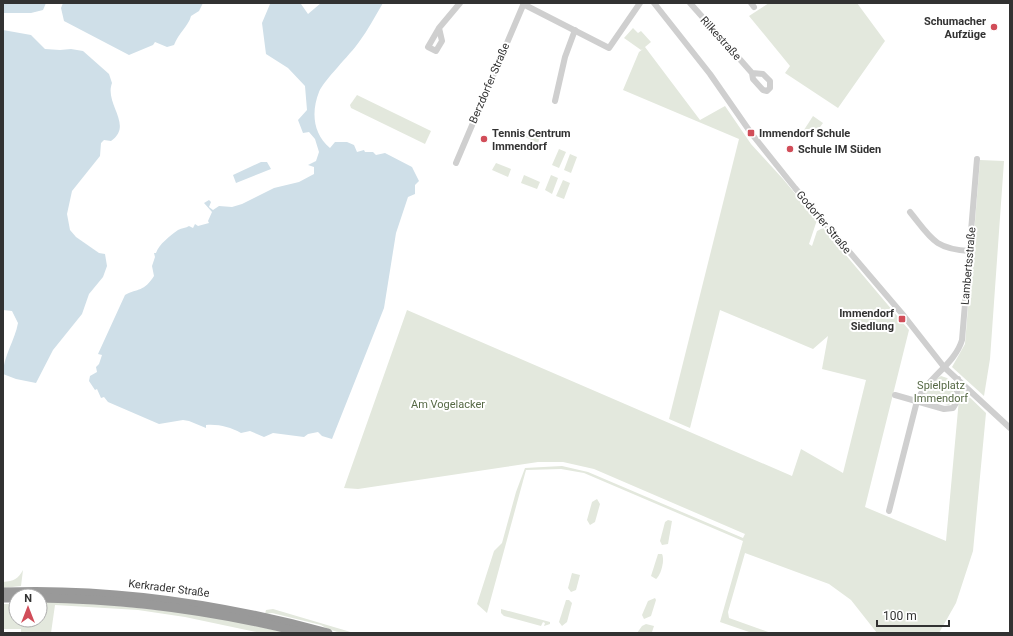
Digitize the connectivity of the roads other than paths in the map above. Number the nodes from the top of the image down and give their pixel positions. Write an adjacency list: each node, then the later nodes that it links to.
1 (460, 3): 6 (street)
2 (640, 3): 7 (street)
3 (690, 3): 8 (street, Rilkestraße)
4 (523, 4): 7 (street); 11 (street, Berzdorfer Straße)
5 (657, 4): 14 (street, Godorfer Straße)
6 (439, 28)
7 (575, 30): 9 (street)
8 (752, 73)
9 (555, 101)
10 (977, 159): 13 (street, Lambertsstraße)
11 (456, 163)
12 (910, 212): 13 (street)
13 (970, 251): 14 (street, Lambertsstraße)
14 (944, 367): 15 (street, Godorfer Straße); 17 (street, Lambertsstraße)
15 (958, 379): 17 (street); 18 (street, Godorfer Straße)
16 (896, 395): 17 (street)
17 (917, 401): 19 (street, Lambertsstraße)
18 (1010, 428)
19 (889, 510)
20 (3, 592): 23 (highway, Kerkrader Straße)
21 (48, 598): 22 (highway, Kerkrader Straße)
22 (304, 633)
23 (328, 633)

